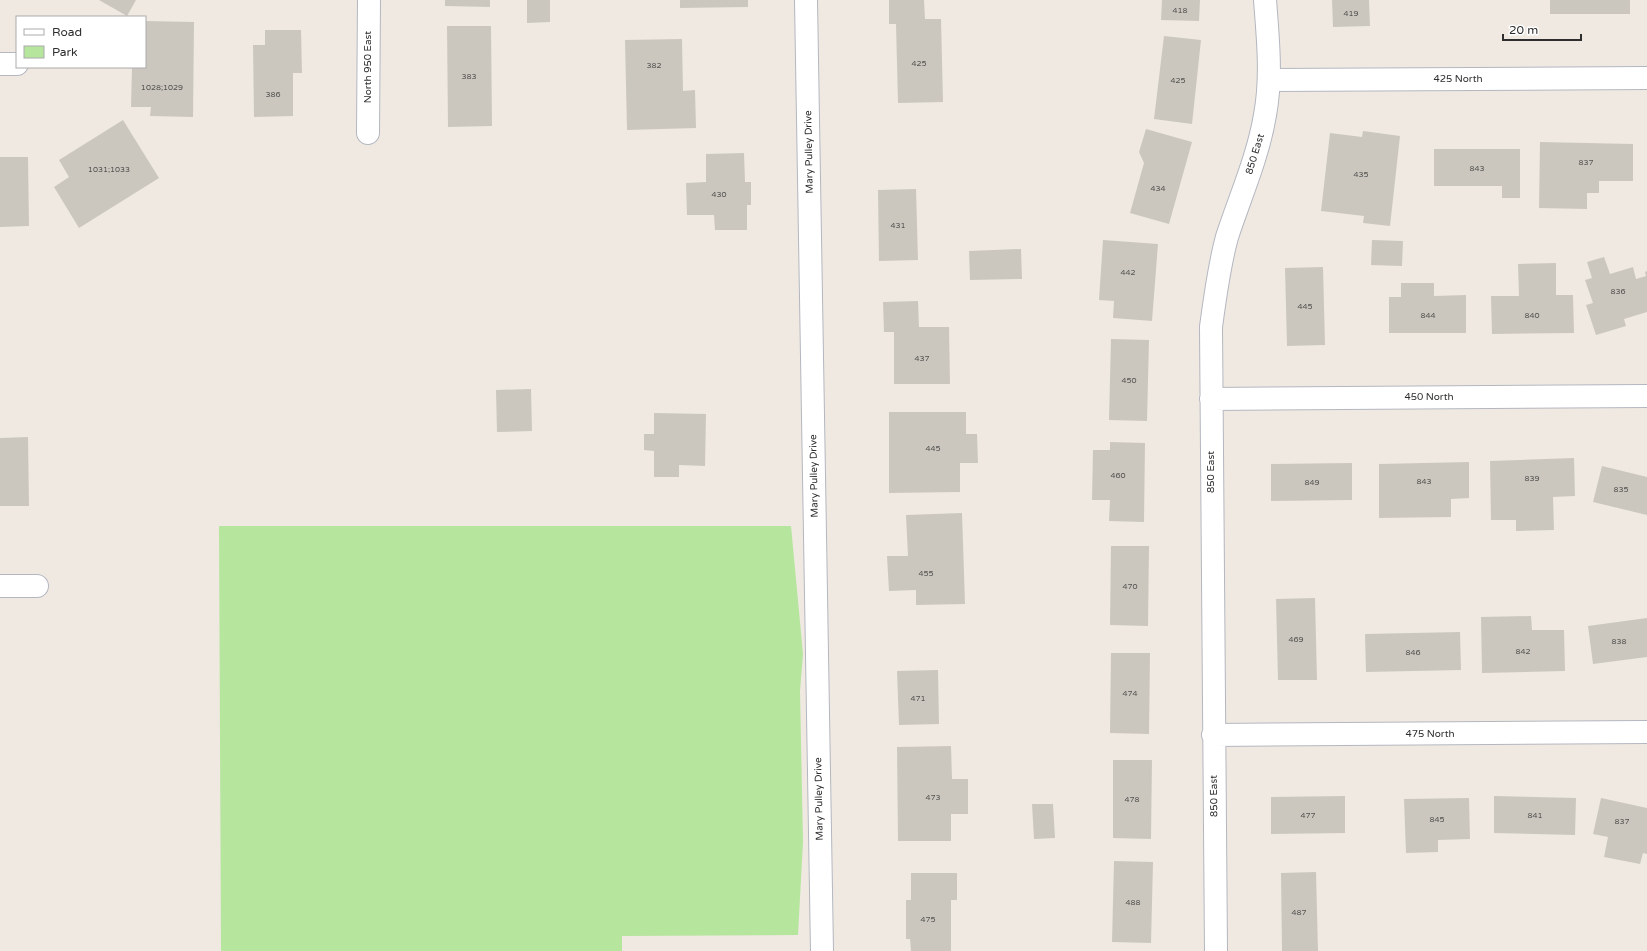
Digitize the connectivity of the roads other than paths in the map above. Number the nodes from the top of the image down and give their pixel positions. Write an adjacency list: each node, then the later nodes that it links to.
1 (369, 0): 8 (street, North 950 East)
2 (806, 0): 15 (street, Mary Pulley Drive)
3 (1265, 0): 7 (street, 850 East)
4 (0, 64): 5 (street)
5 (16, 64)
6 (1647, 78): 7 (street, 425 North)
7 (1270, 80): 10 (street, 850 East)
8 (368, 133)
9 (1647, 396): 10 (street, 450 North)
10 (1211, 398): 14 (street, 850 East)
11 (0, 586): 12 (street)
12 (37, 586)
13 (1647, 732): 14 (street, 475 North)
14 (1213, 735): 16 (street, 850 East)
15 (822, 951)
16 (1216, 951)

